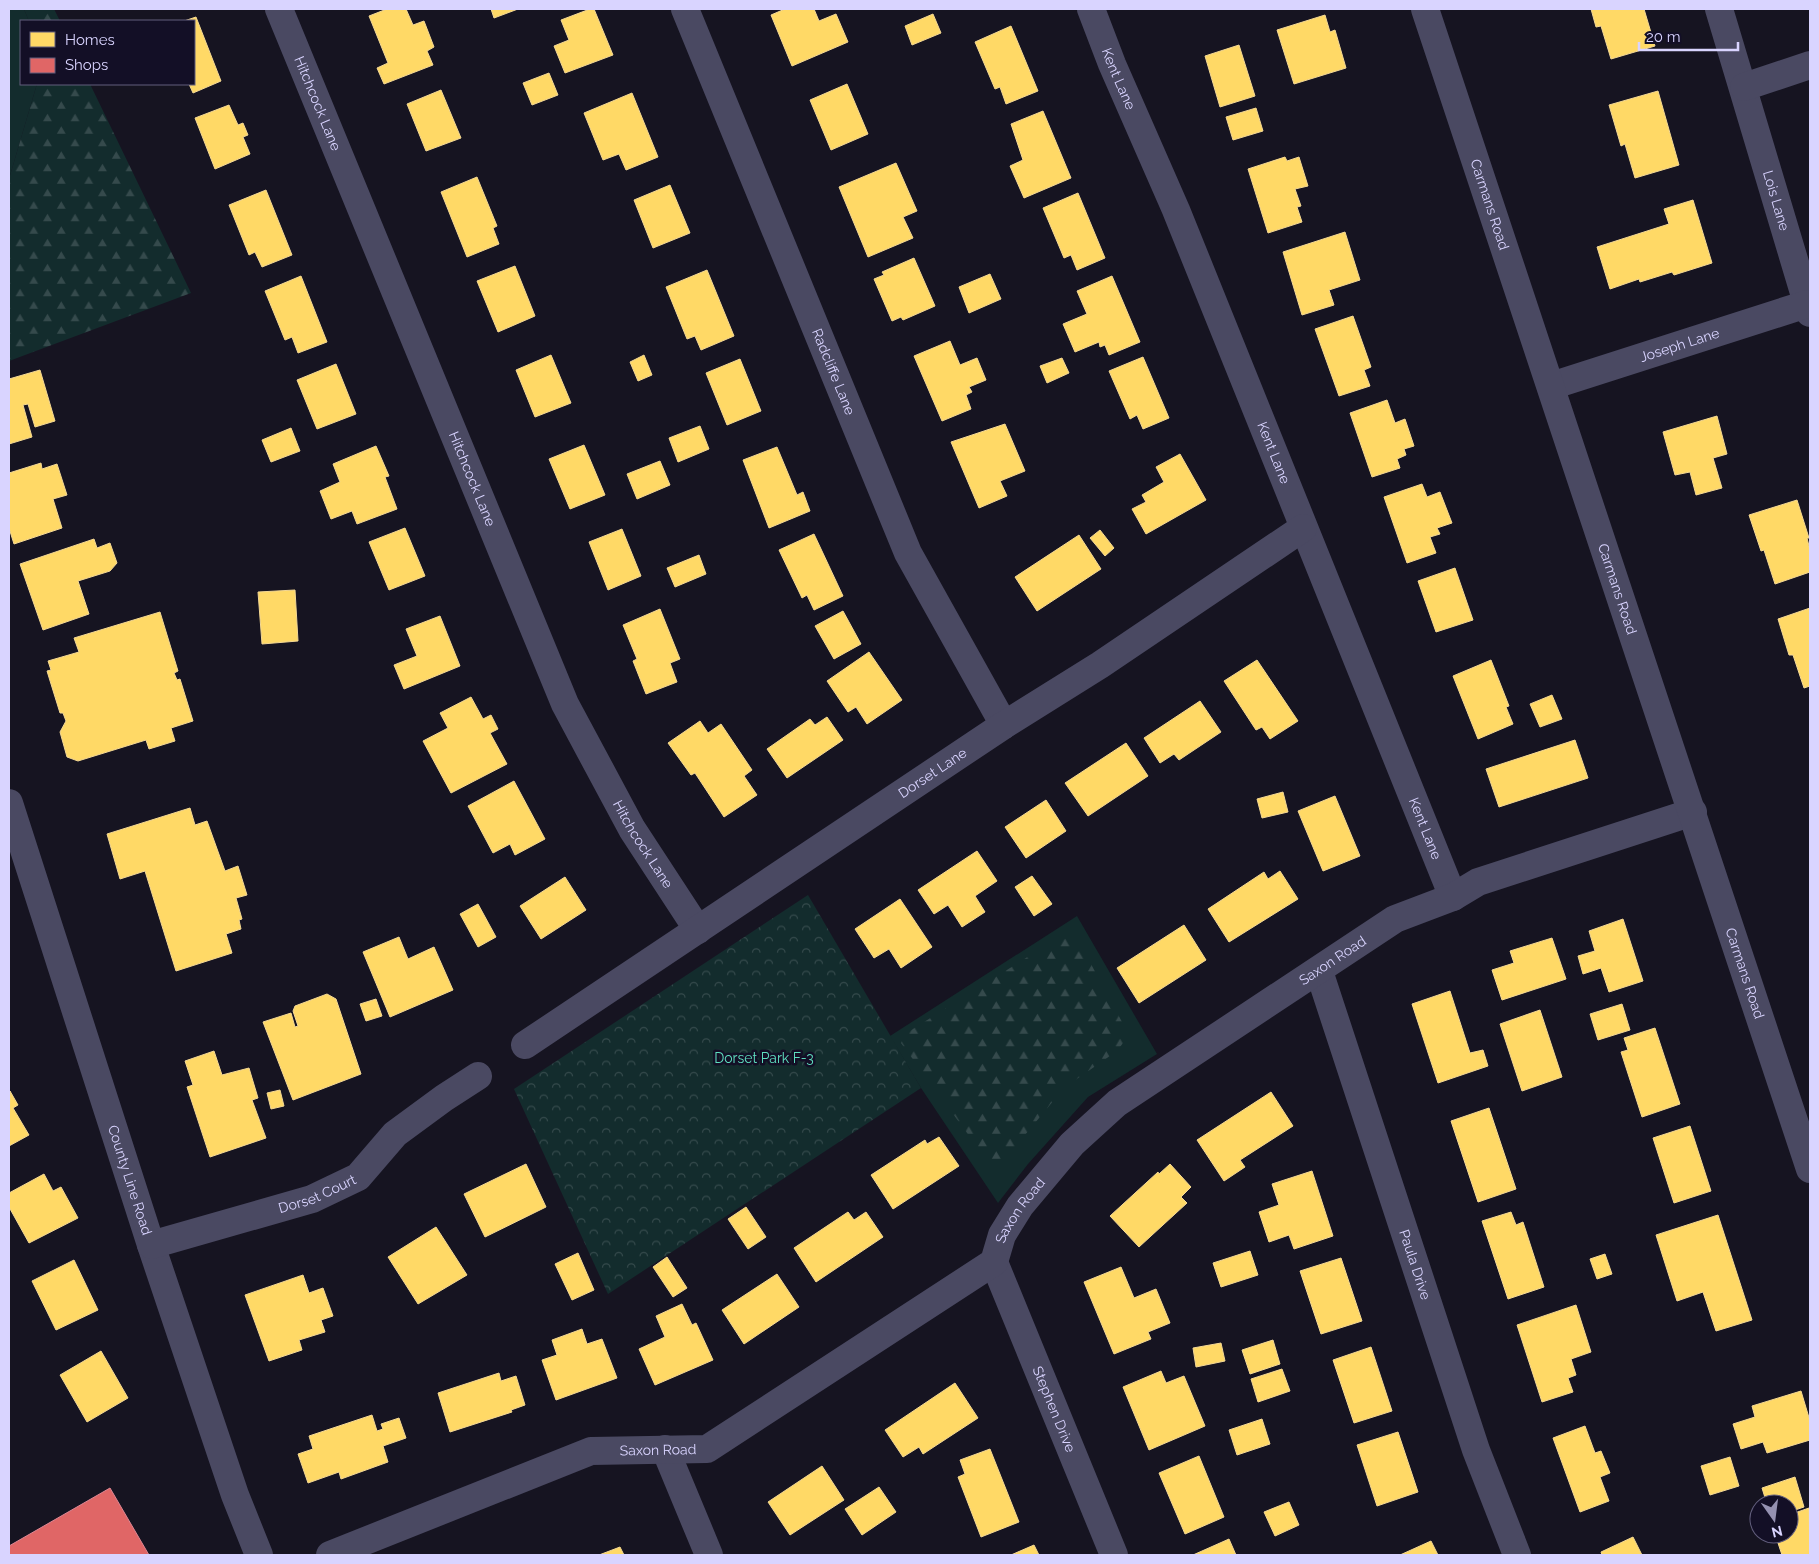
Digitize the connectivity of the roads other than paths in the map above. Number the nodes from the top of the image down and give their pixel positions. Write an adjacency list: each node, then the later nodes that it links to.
1 (279, 9): 15 (street, Hitchcock Lane)
2 (684, 9): 11 (street, Radcliffe Lane)
3 (1091, 9): 10 (street, Kent Lane)
4 (1424, 9): 9 (street, Carmans Road)
5 (1719, 9): 7 (street, Lois Lane)
6 (1810, 64): 7 (street)
7 (1744, 87): 8 (street, Lois Lane)
8 (1809, 309): 9 (street, Joseph Lane)
9 (1551, 386): 13 (street, Carmans Road)
10 (1303, 528): 11 (street, Dorset Lane); 14 (street, Kent Lane)
11 (1004, 725): 15 (street, Dorset Lane)
12 (9, 803): 20 (street, County Line Road)
13 (1693, 812): 14 (street, Saxon Road); 19 (street, Carmans Road)
14 (1453, 897): 16 (street, Saxon Road)
15 (698, 930): 17 (street, Dorset Lane)
16 (1319, 971): 21 (street, Saxon Road); 27 (street, Paula Drive)
17 (525, 1045)
18 (478, 1076): 20 (street, Dorset Court)
19 (1810, 1169)
20 (151, 1245): 23 (street, County Line Road)
21 (994, 1262): 22 (street, Saxon Road); 26 (street, Stephen Drive)
22 (666, 1449): 24 (street, Saxon Road); 25 (street)
23 (259, 1555)
24 (330, 1555)
25 (709, 1555)
26 (1114, 1555)
27 (1518, 1555)

